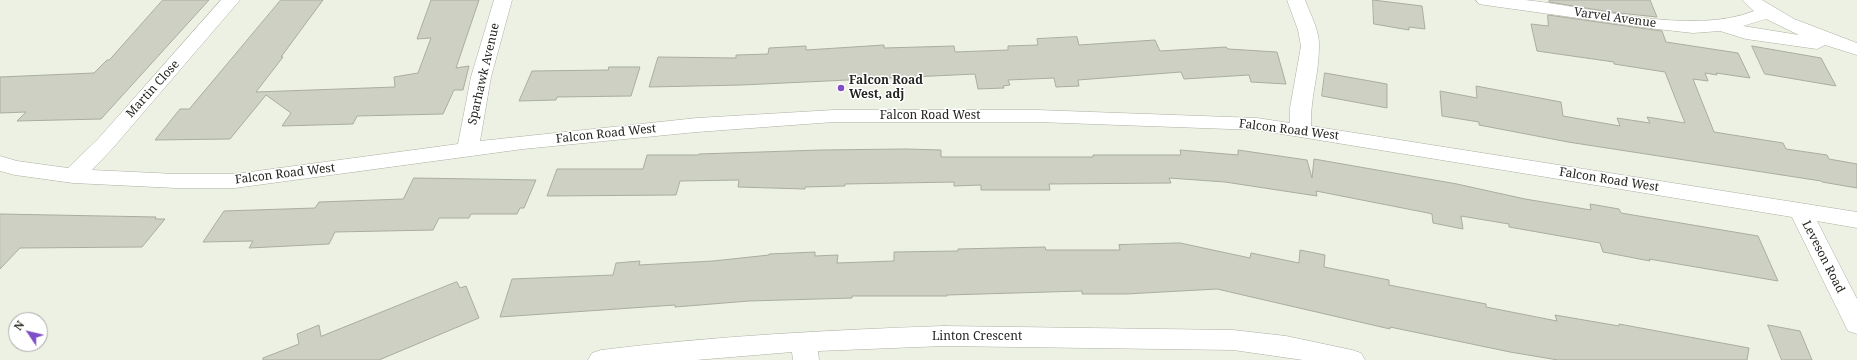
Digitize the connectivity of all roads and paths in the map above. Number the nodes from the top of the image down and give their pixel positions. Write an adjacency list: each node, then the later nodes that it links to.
1 (231, 0): 13 (street, Martin Close)
2 (503, 0): 11 (street, Sparhawk Avenue)
3 (1296, 0): 10 (street)
4 (1485, 0): 7 (street, Varvel Avenue)
5 (1751, 0): 6 (street)
6 (1766, 12): 7 (street, Varvel Avenue); 8 (street)
7 (1721, 25): 8 (street, Varvel Avenue)
8 (1827, 39): 9 (street)
9 (1856, 46)
10 (1301, 130): 11 (street, Falcon Road West); 14 (street, Falcon Road West)
11 (468, 149): 13 (street, Falcon Road West)
12 (0, 163): 13 (street, Falcon Road West)
13 (73, 176)
14 (1800, 211): 15 (street, Falcon Road West); 16 (street, Leveson Road)
15 (1857, 220)
16 (1857, 324)
17 (805, 350): 18 (street, Linton Crescent); 19 (street, Linton Crescent)
18 (601, 360)
19 (1352, 360)

